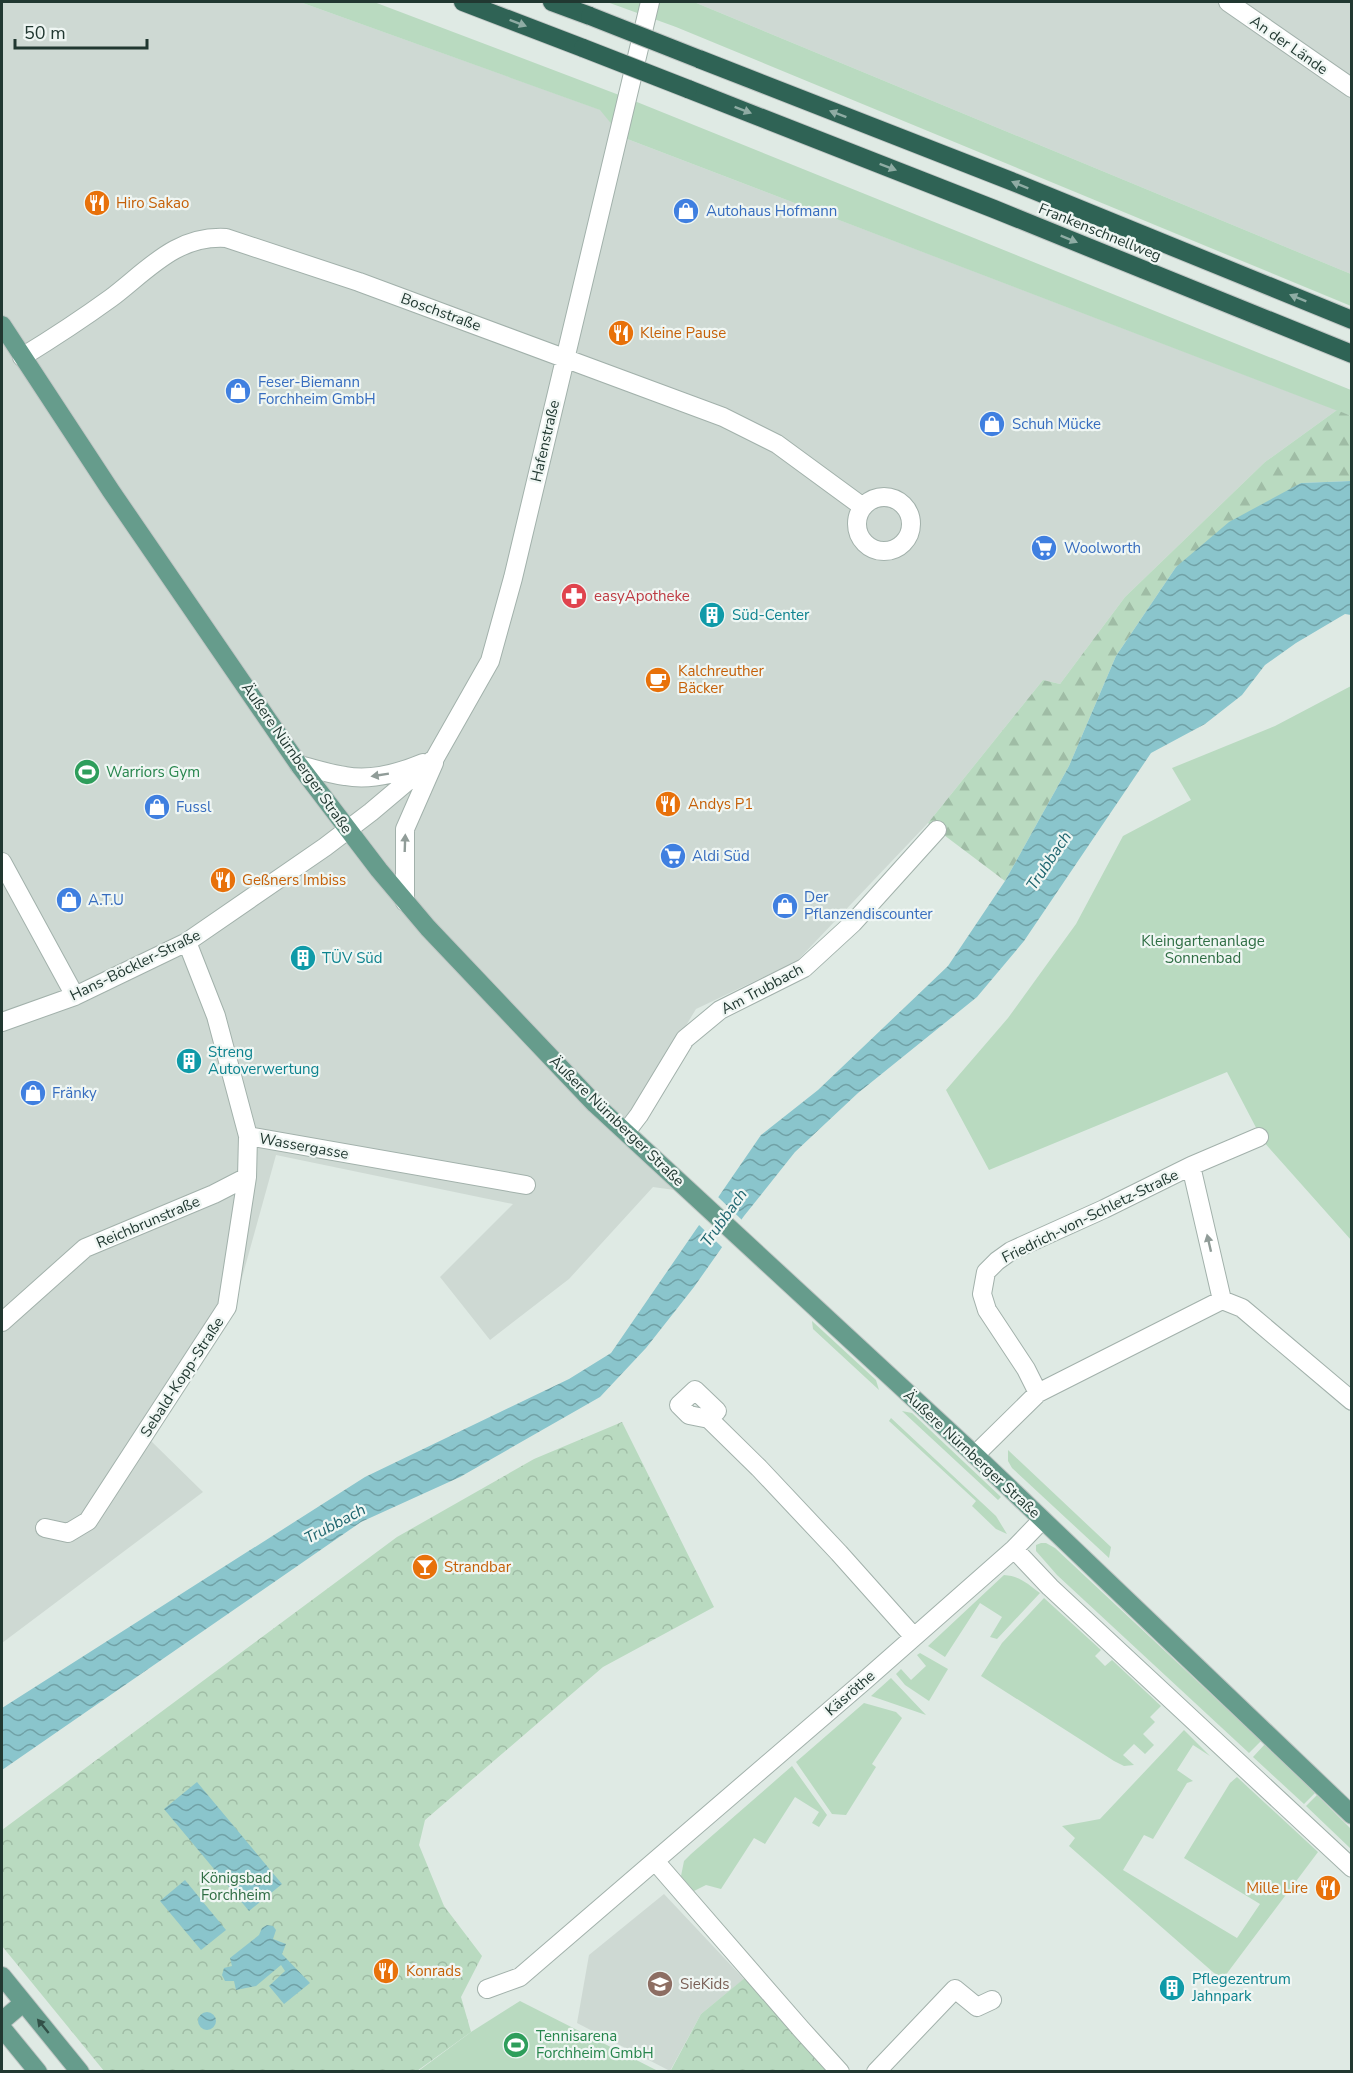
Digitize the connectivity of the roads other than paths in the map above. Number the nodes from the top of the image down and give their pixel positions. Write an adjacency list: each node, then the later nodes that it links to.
1 (463, 2): 8 (highway, Frankenschnellweg, one-way to 8, bridge)
2 (552, 2): 6 (highway, one-way to 2, bridge)
3 (650, 2): 10 (street, Hafenstraße)
4 (1228, 2): 5 (street, An der Lände)
5 (1352, 88)
6 (1352, 320)
7 (2, 325): 9 (main road, Äußere Nürnberger Straße)
8 (1352, 354)
9 (22, 357): 10 (street, Boschstraße); 13 (main road, Äußere Nürnberger Straße)
10 (564, 358): 11 (street, Boschstraße); 12 (street, Hafenstraße)
11 (863, 507)
12 (435, 758): 13 (street, one-way to 13); 14 (street, Hafenstraße); 17 (street, one-way to 12)
13 (299, 765): 14 (main road, Äußere Nürnberger Straße)
14 (347, 829): 17 (main road, Äußere Nürnberger Straße); 18 (street, Hans-Böckler-Straße)
15 (937, 830): 21 (street, Am Trubbach)
16 (2, 862): 19 (street)
17 (405, 902): 21 (main road, Äußere Nürnberger Straße)
18 (187, 942): 19 (street, Hans-Böckler-Straße); 22 (street, Wassergasse)
19 (75, 996): 20 (street, Hans-Böckler-Straße)
20 (2, 1022)
21 (626, 1132): 32 (main road, Äußere Nürnberger Straße)
22 (248, 1136): 25 (street, Sebald-Kopp-Straße); 26 (street, Wassergasse)
23 (1259, 1137): 24 (street, Friedrich-von-Schletz-Straße)
24 (1191, 1166): 27 (street, Friedrich-von-Schletz-Straße, one-way to 24); 29 (street, Friedrich-von-Schletz-Straße)
25 (247, 1177): 28 (street, Reichbrunstraße); 34 (street, Sebald-Kopp-Straße)
26 (526, 1185)
27 (1222, 1300): 29 (street); 30 (street)
28 (2, 1322)
29 (1038, 1393): 32 (street)
30 (1352, 1401)
31 (709, 1419): 36 (street)
32 (975, 1455): 33 (main road, Äußere Nürnberger Straße)
33 (1042, 1520): 35 (street, Käsröthe); 37 (main road, Äußere Nürnberger Straße)
34 (45, 1528)
35 (1014, 1549): 36 (street, Käsröthe); 39 (street)
36 (914, 1637): 38 (street, Käsröthe)
37 (1352, 1815)
38 (655, 1861): 41 (street, Käsröthe); 48 (street)
39 (1352, 1868)
40 (2, 1976): 43 (main road)
41 (487, 1989)
42 (992, 2000): 49 (street)
43 (23, 2002): 44 (main road); 47 (main road, one-way to 43)
44 (2, 2021)
45 (2, 2028): 46 (main road)
46 (38, 2072)
47 (80, 2072)
48 (840, 2072)
49 (876, 2072)

